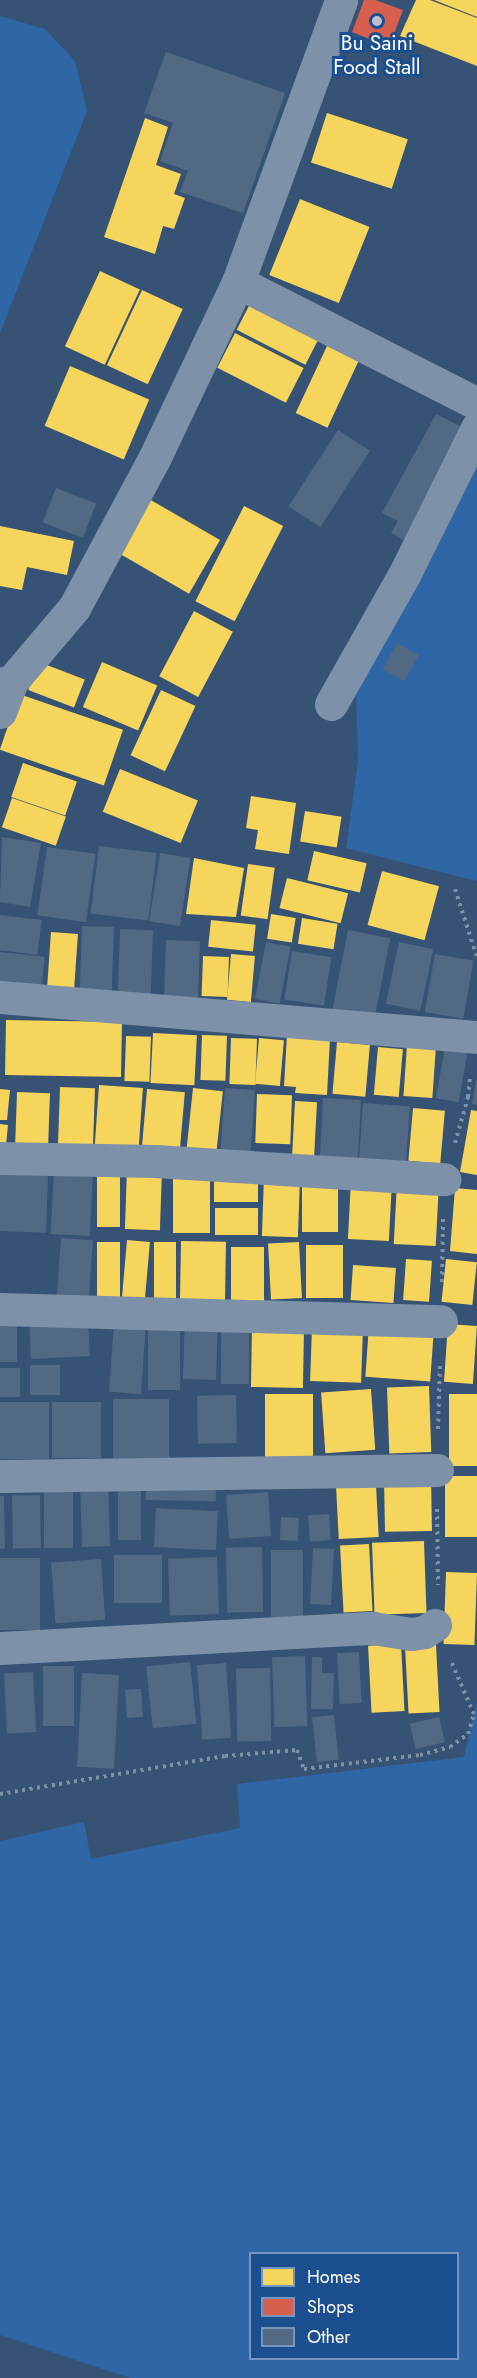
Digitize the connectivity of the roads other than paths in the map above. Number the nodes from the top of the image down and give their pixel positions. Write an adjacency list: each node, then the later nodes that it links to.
1 (336, 11): 2 (street)
2 (238, 282): 3 (street); 5 (street)
3 (477, 404)
4 (477, 428): 6 (street)
5 (6, 683): 7 (street)
6 (331, 704)
7 (0, 712)
8 (0, 997): 9 (street)
9 (475, 1037)
10 (0, 1158): 11 (street)
11 (444, 1179)
12 (0, 1309): 13 (street)
13 (441, 1321)
14 (437, 1470): 15 (street)
15 (0, 1476)
16 (435, 1625): 17 (street)
17 (0, 1648)

